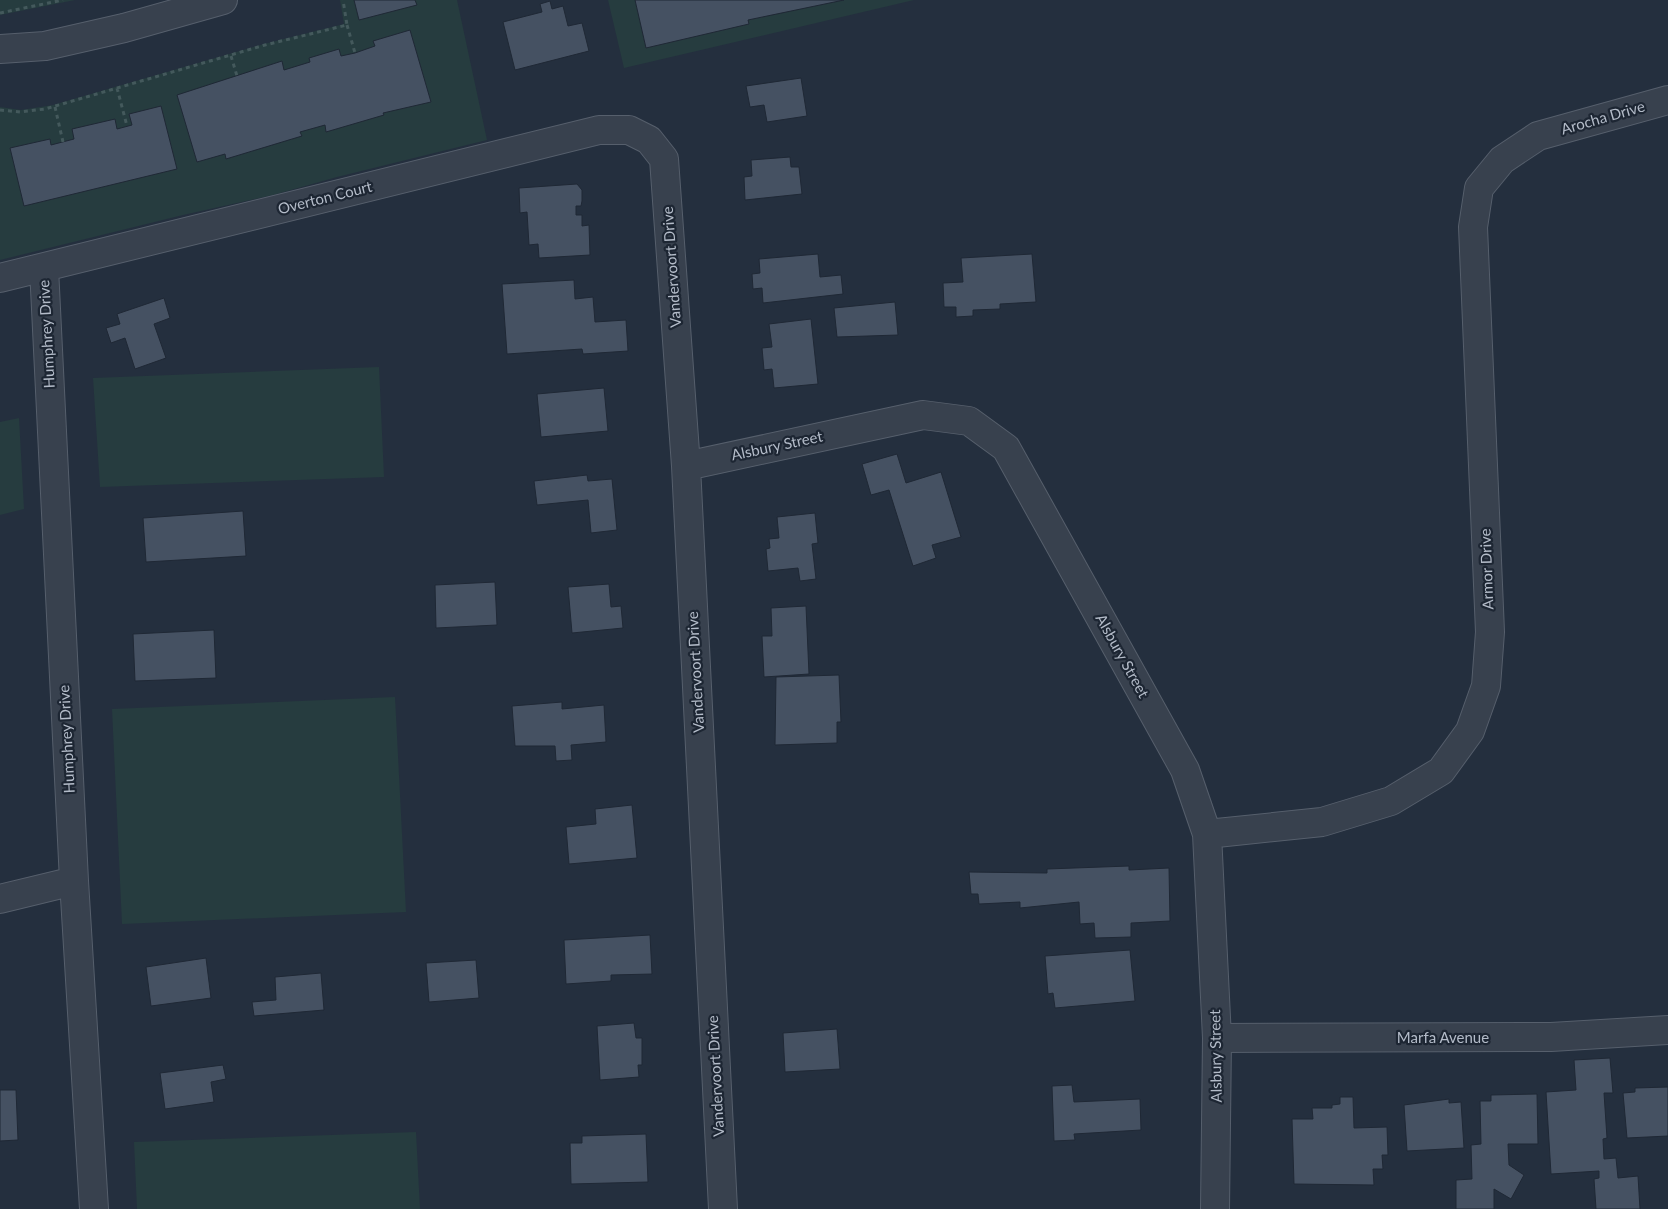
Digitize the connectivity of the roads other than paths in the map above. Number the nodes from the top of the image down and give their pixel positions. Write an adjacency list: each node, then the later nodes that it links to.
1 (223, 0): 2 (street)
2 (0, 49)
3 (1668, 100): 4 (street, Arocha Drive)
4 (1538, 136): 9 (street, Armor Drive)
5 (649, 140): 6 (street, Overton Court); 8 (street, Vandervoort Drive)
6 (44, 268): 7 (street, Overton Court); 10 (street, Humphrey Drive)
7 (0, 278)
8 (686, 466): 9 (street, Alsbury Street); 15 (street, Vandervoort Drive)
9 (1207, 834): 13 (street, Alsbury Street)
10 (74, 880): 11 (street); 14 (street, Humphrey Drive)
11 (0, 899)
12 (1668, 1030): 13 (street, Marfa Avenue)
13 (1217, 1038): 16 (street, Alsbury Street)
14 (94, 1209)
15 (723, 1209)
16 (1214, 1209)

